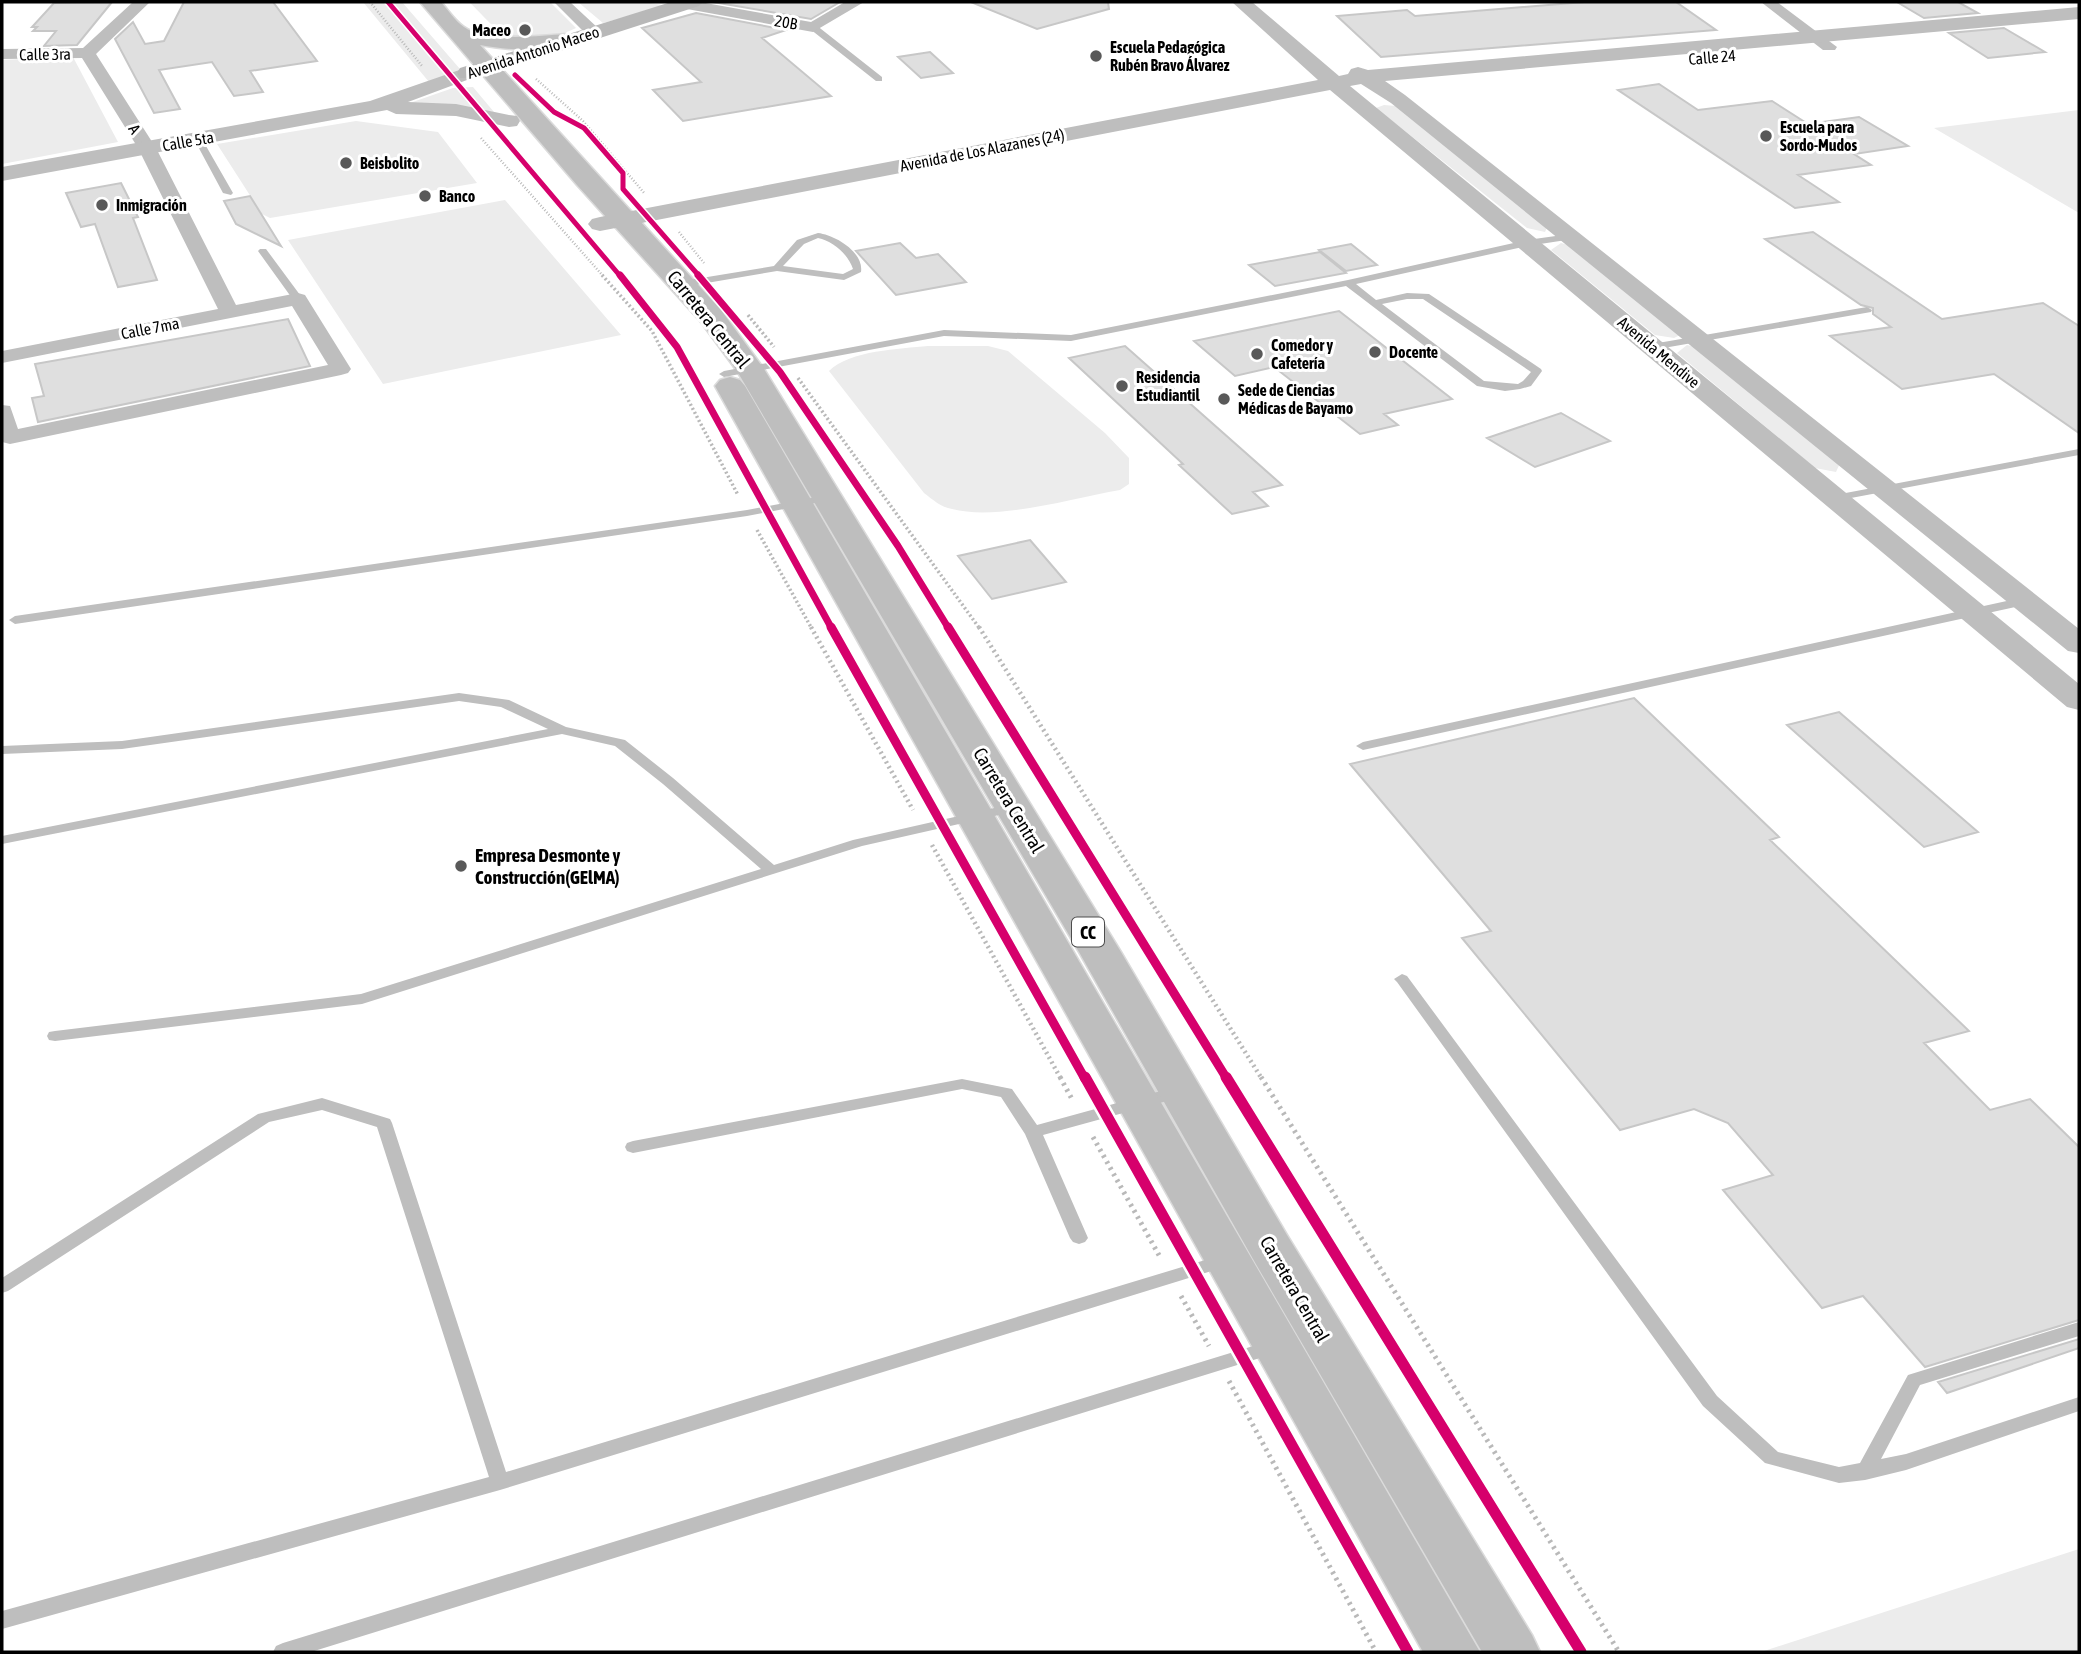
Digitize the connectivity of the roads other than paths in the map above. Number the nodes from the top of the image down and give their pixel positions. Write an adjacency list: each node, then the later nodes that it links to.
1 (142, 2): 16 (street)
2 (408, 2): 19 (highway, Carretera Central / CC)
3 (430, 2): 12 (highway, Carretera Central / CC)
4 (561, 2): 13 (street)
5 (685, 2): 11 (street, 20B); 13 (main road, Avenida Antonio Maceo)
6 (856, 2): 11 (street)
7 (1242, 2): 21 (street, Avenida Mendive)
8 (1768, 2): 15 (street)
9 (2079, 13): 15 (street, Calle 24)
10 (2079, 24): 15 (street, Calle 24)
11 (813, 27): 20 (lane)
12 (455, 32): 14 (highway); 19 (highway, Carretera Central / CC)
13 (593, 32): 14 (main road, Avenida Antonio Maceo)
14 (565, 41): 19 (main road, Avenida Antonio Maceo); 22 (highway)
15 (1823, 42): 21 (street, Calle 24)
16 (88, 53): 17 (street, Calle 3ra); 26 (street, A)
17 (2, 54)
18 (1343, 61): 21 (street, Avenida Mendive)
19 (477, 70): 22 (highway, Carretera Central / CC); 23 (street, Avenida Antonio Maceo); 24 (highway, Carretera Central / CC)
20 (879, 79)
21 (1356, 85): 29 (street, Avenida de Los Alazanes (24)); 30 (street, Avenida Mendive); 31 (street, Avenida Mendive)
22 (512, 96): 29 (highway, Carretera Central / CC)
23 (375, 107): 24 (street); 25 (street, Calle 5ta)
24 (509, 121): 29 (highway, Carretera Central / CC)
25 (198, 139): 26 (street, Calle 5ta); 28 (lane)
26 (147, 148): 27 (street, Calle 5ta); 39 (street, A)
27 (2, 174)
28 (228, 192)
29 (636, 223): 34 (highway, Carretera Central / CC); 43 (highway, Carretera Central / CC)
30 (1570, 237): 31 (lane); 40 (street, Avenida Mendive)
31 (1527, 243): 35 (lane); 41 (street, Avenida Mendive)
32 (263, 251): 36 (lane)
33 (777, 268): 33 (lane); 34 (lane)
34 (700, 281): 43 (highway, Carretera Central / CC)
35 (1348, 284): 37 (lane); 43 (lane)
36 (298, 299): 39 (street, Calle 7ma); 44 (street)
37 (1374, 303): 37 (lane)
38 (1867, 310): 40 (lane)
39 (230, 312): 42 (street, Calle 7ma)
40 (1698, 339): 41 (lane); 46 (street, Avenida Mendive)
41 (1653, 347): 47 (street, Avenida Mendive)
42 (2, 357)
43 (753, 368): 48 (highway, Carretera Central / CC)
44 (2, 411)
45 (2079, 452): 46 (lane)
46 (1885, 489): 47 (lane); 49 (street, Avenida Mendive)
47 (1835, 498): 50 (street, Avenida Mendive)
48 (812, 501): 51 (lane); 57 (highway, Carretera Central / CC)
49 (2025, 601): 50 (lane); 52 (street, Avenida Mendive)
50 (1973, 612): 53 (street, Avenida Mendive); 55 (lane)
51 (15, 620)
52 (2079, 645)
53 (2079, 700)
54 (562, 730): 56 (lane); 58 (lane); 59 (lane)
55 (1363, 746)
56 (2, 750)
57 (995, 812): 59 (lane); 62 (highway, Carretera Central / CC); 63 (highway, Carretera Central / CC)
58 (2, 840)
59 (771, 870): 61 (lane)
60 (1402, 979): 74 (lane)
61 (55, 1035)
62 (1181, 1092): 63 (lane); 67 (highway, Carretera Central / CC)
63 (1139, 1104): 64 (lane); 68 (highway, Carretera Central / CC)
64 (1033, 1132): 65 (lane); 66 (lane)
65 (633, 1147)
66 (1079, 1238)
67 (1270, 1247): 68 (lane); 71 (highway, Carretera Central / CC)
68 (1228, 1260): 72 (highway, Carretera Central / CC); 75 (lane)
69 (2, 1286): 75 (lane)
70 (2079, 1329): 74 (lane)
71 (1321, 1334): 72 (lane); 79 (highway, Carretera Central / CC)
72 (1276, 1346): 77 (lane); 78 (highway, Carretera Central / CC)
73 (2079, 1404): 74 (lane)
74 (1865, 1472)
75 (500, 1482): 76 (lane)
76 (2, 1620)
77 (283, 1652)
78 (1452, 1652)
79 (1512, 1652)

